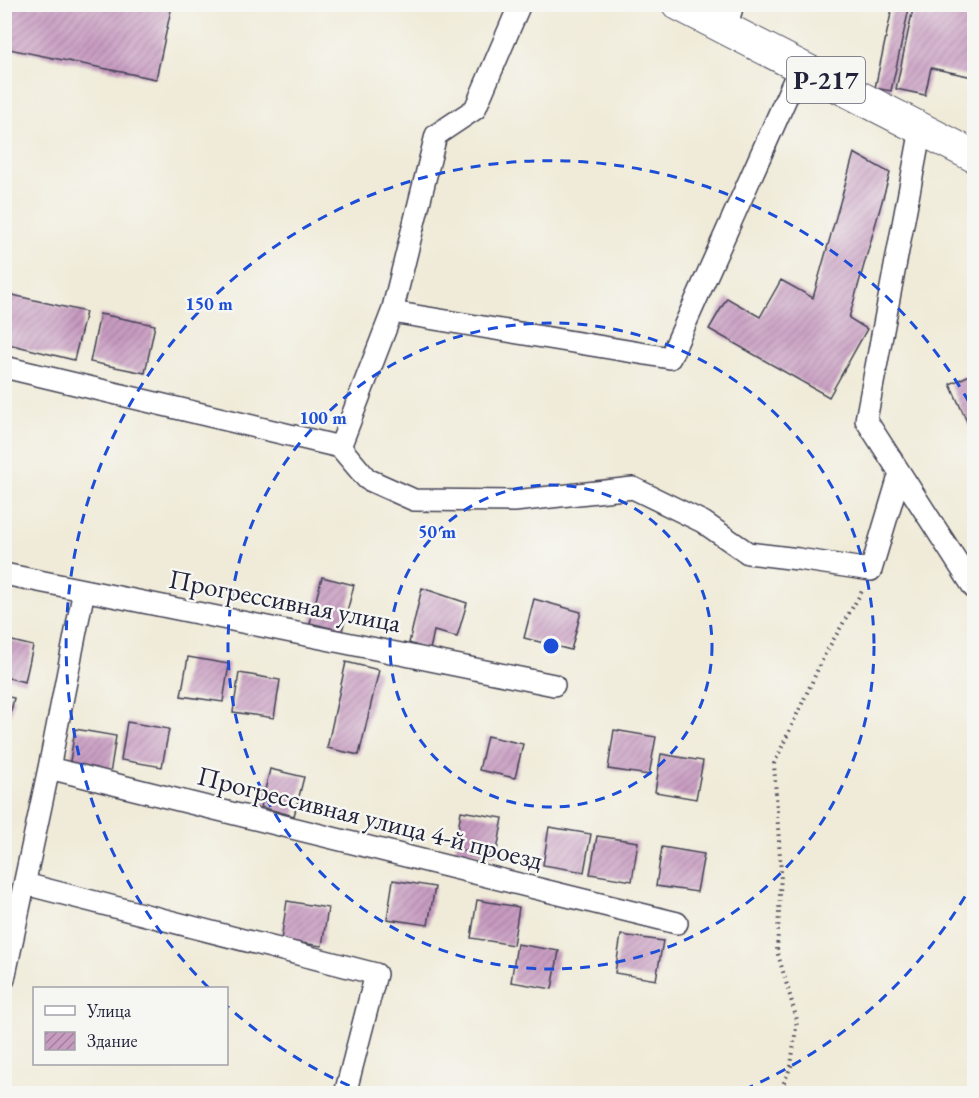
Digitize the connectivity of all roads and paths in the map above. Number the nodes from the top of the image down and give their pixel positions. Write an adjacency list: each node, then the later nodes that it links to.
1 (520, 4): 7 (street)
2 (678, 4): 3 (highway, Р-217)
3 (730, 17): 4 (highway, Р-217)
4 (800, 67): 5 (highway, Р-217); 7 (street)
5 (921, 129): 6 (highway, Р-217); 10 (street)
6 (975, 156)
7 (392, 312): 9 (street)
8 (4, 367): 9 (street)
9 (340, 447): 11 (street)
10 (900, 473): 11 (street); 13 (street)
11 (871, 570): 21 (path)
12 (4, 574): 14 (street, Прогрессивная улица)
13 (975, 588)
14 (84, 590): 15 (street, Прогрессивная улица); 16 (street)
15 (554, 685)
16 (49, 768): 17 (street); 18 (street, Прогрессивная улица 4-й проезд)
17 (25, 884): 19 (street); 20 (street)
18 (677, 923)
19 (4, 979)
20 (345, 1094)
21 (779, 1094)

